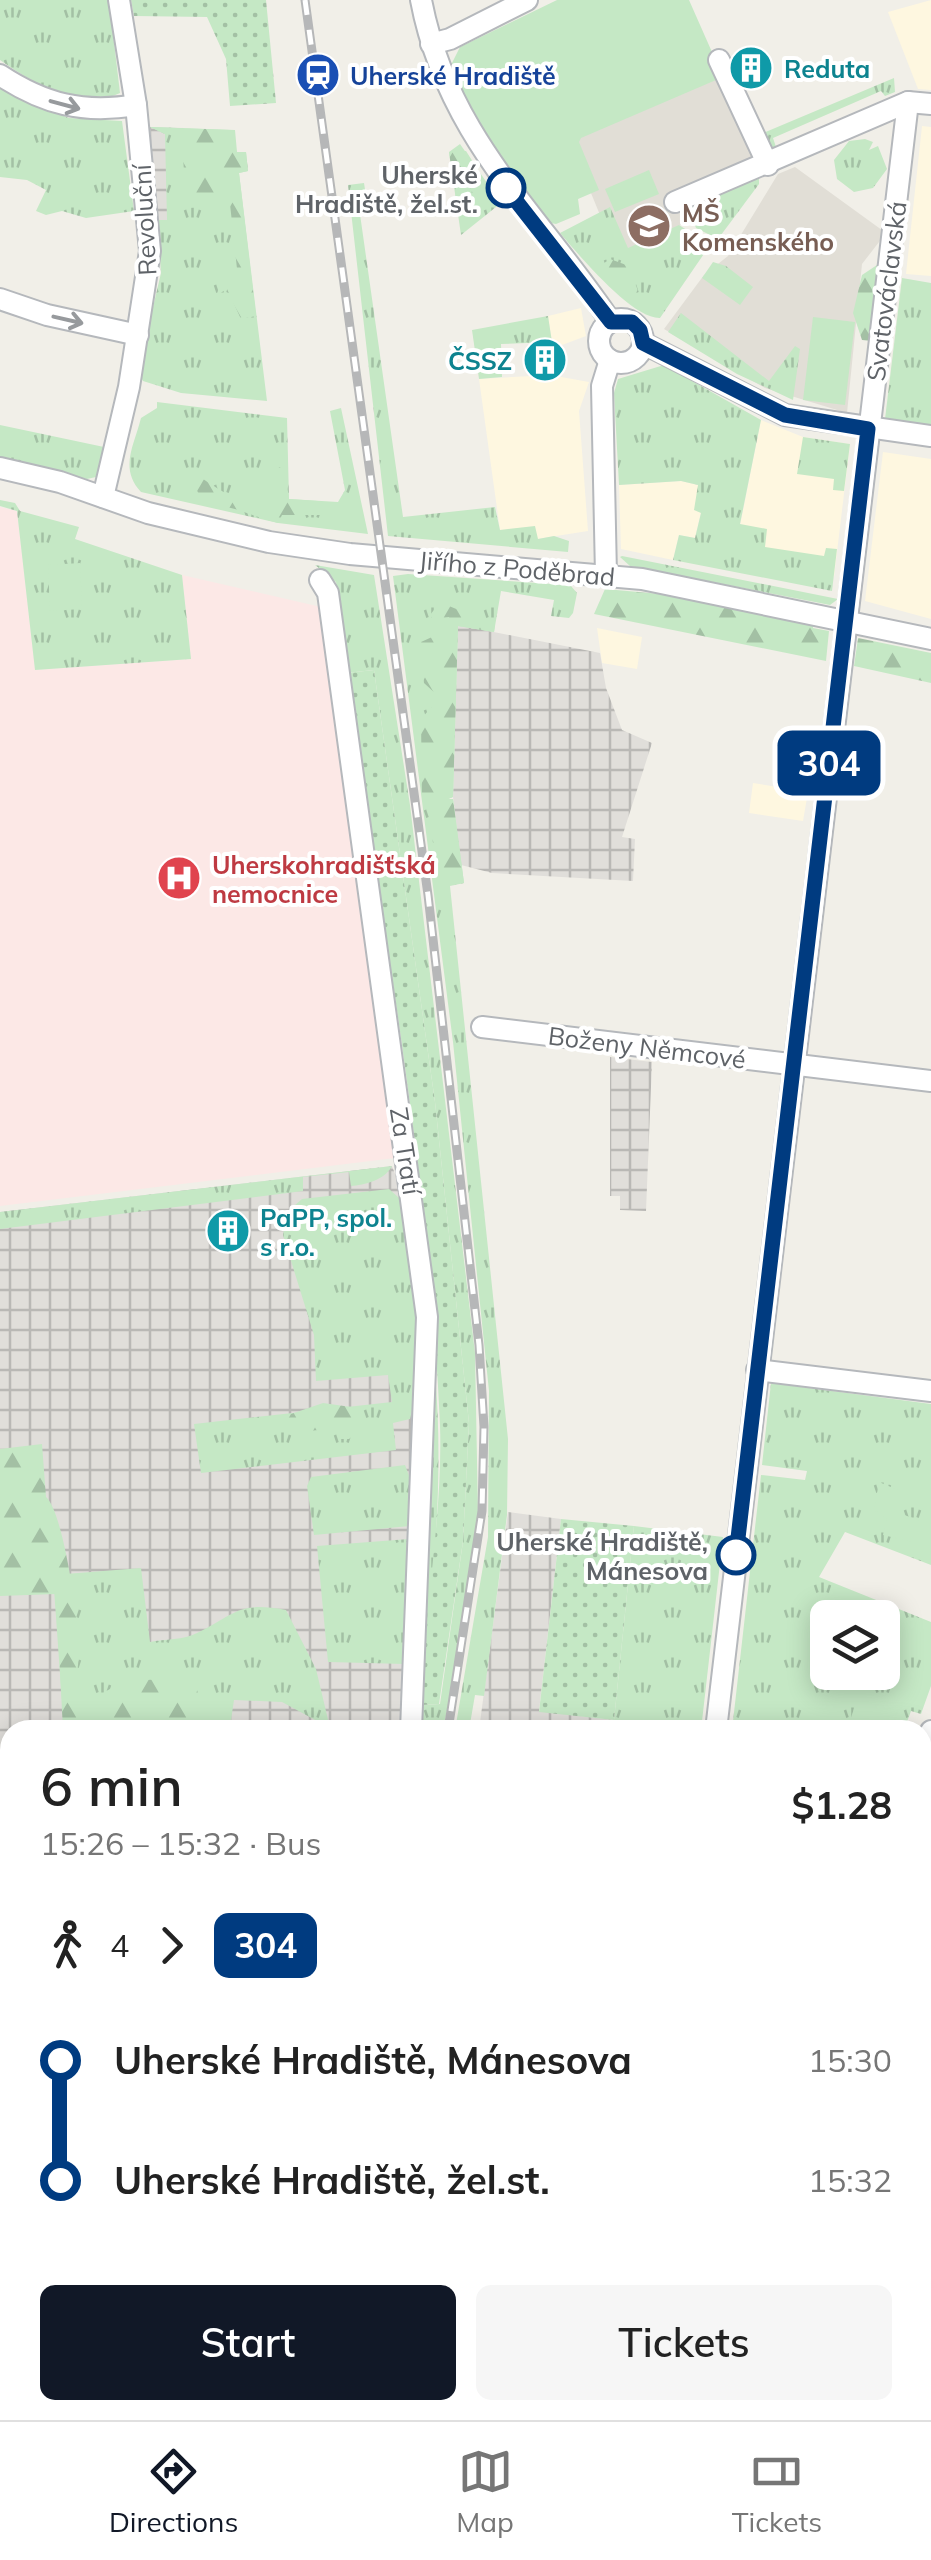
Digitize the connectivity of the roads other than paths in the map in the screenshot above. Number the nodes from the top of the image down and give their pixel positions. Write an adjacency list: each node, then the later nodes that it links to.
1 (119, 0): 9 (street, Revoluční)
2 (421, 0): 4 (street)
3 (527, 0): 4 (street)
4 (432, 44): 13 (street)
5 (718, 60): 10 (street)
6 (0, 75): 9 (street, one-way to 9)
7 (908, 102): 8 (street); 10 (street); 17 (street, Svatováclavská)
8 (931, 104)
9 (136, 105): 14 (street, Revoluční)
10 (768, 164): 11 (street)
11 (675, 202)
12 (0, 299): 14 (street, one-way to 14)
13 (611, 322): 15 (street); 16 (street)
14 (138, 335): 20 (street, Revoluční)
15 (643, 343): 16 (street); 17 (street)
16 (610, 360): 21 (street)
17 (868, 429): 18 (street); 23 (street, Svatováclavská)
18 (931, 436)
19 (0, 468): 20 (street, Jiřího z Poděbrad)
20 (103, 498): 21 (street, Jiřího z Poděbrad)
21 (606, 575): 23 (street, Jiřího z Poděbrad)
22 (320, 580): 30 (street, Za Tratí)
23 (846, 620): 24 (street, Jiřího z Poděbrad); 26 (street, Svatováclavská)
24 (931, 640)
25 (482, 1026): 26 (street, Boženy Němcové)
26 (792, 1064): 27 (street, Boženy Němcové); 28 (street, Svatováclavská)
27 (931, 1081)
28 (757, 1370): 29 (street); 31 (street, Svatováclavská)
29 (931, 1391)
30 (412, 1720)
31 (717, 1720)

